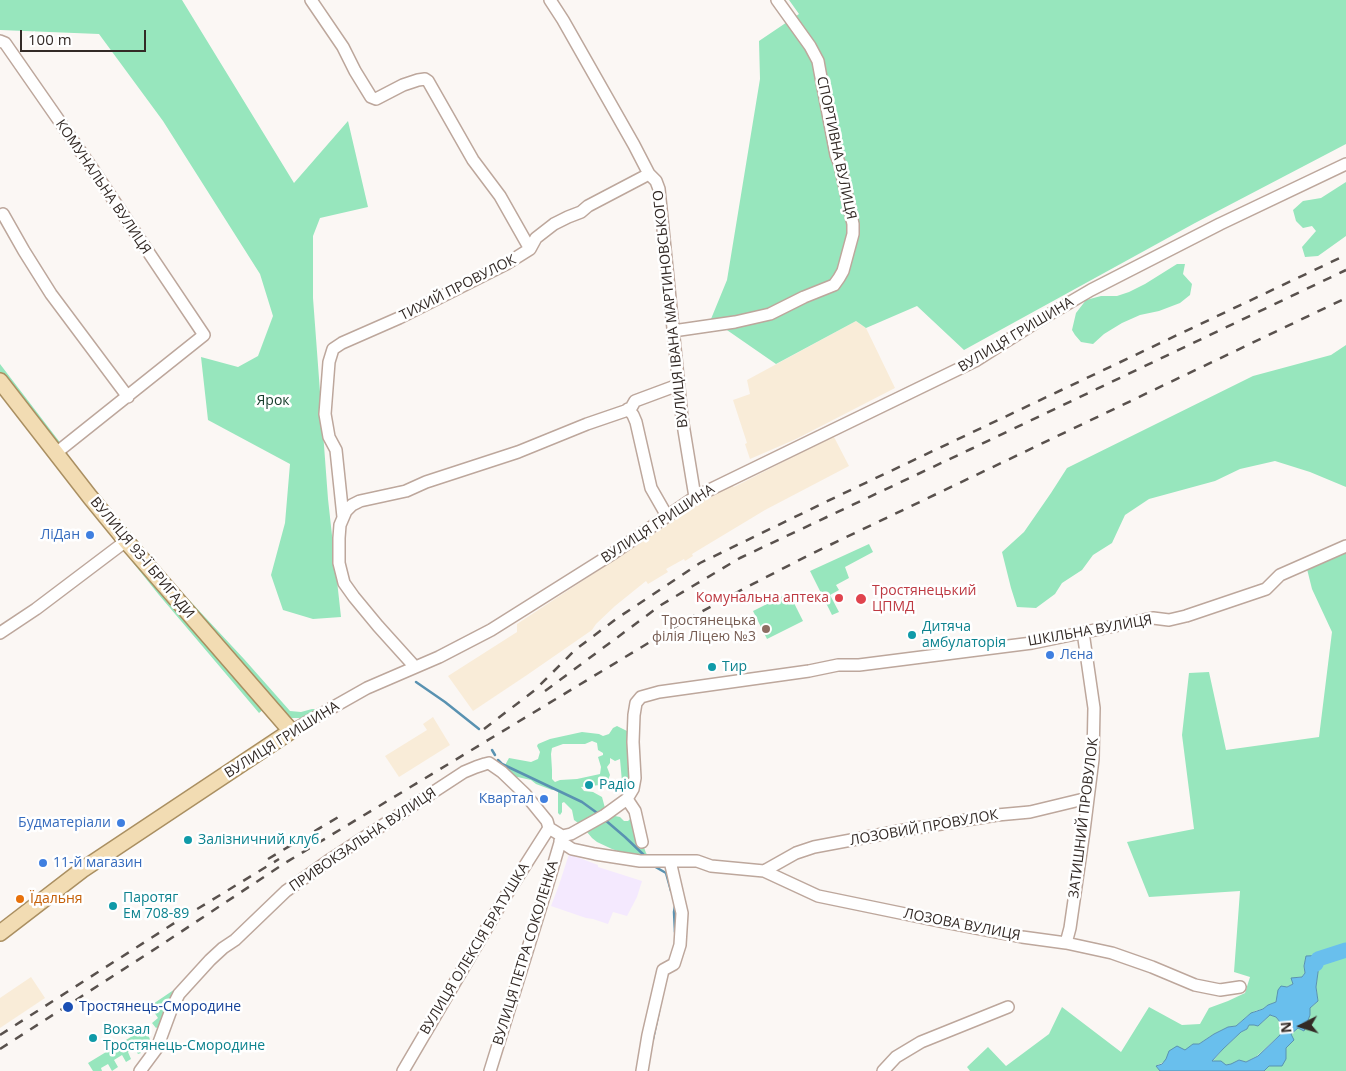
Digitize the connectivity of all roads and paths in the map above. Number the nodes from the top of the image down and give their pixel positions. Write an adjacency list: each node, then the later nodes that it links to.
1 (311, 0): 8 (street)
2 (550, 0): 6 (street, ВУЛИЦЯ ІВАНА МАРТИНОВСЬКОГО)
3 (777, 0): 9 (street, СПОРТИВНА ВУЛИЦЯ)
4 (0, 41): 12 (street, КОМУНАЛЬНА ВУЛИЦЯ)
5 (1346, 164): 15 (street, ВУЛИЦЯ ГРИШИНА)
6 (649, 174): 8 (street, ТИХИЙ ПРОВУЛОК); 9 (street, ВУЛИЦЯ ІВАНА МАРТИНОВСЬКОГО)
7 (3, 214): 12 (street)
8 (530, 250): 17 (street, ТИХИЙ ПРОВУЛОК)
9 (673, 331): 11 (street, ВУЛИЦЯ ІВАНА МАРТИНОВСЬКОГО)
10 (0, 380): 14 (main road, ВУЛИЦЯ 93-Ї БРИГАДИ)
11 (678, 385): 13 (street); 15 (street, ВУЛИЦЯ ІВАНА МАРТИНОВСЬКОГО)
12 (128, 396): 14 (street)
13 (628, 409): 16 (street); 17 (street)
14 (56, 453): 18 (main road, ВУЛИЦЯ 93-Ї БРИГАДИ)
15 (695, 497): 16 (street, ВУЛИЦЯ ГРИШИНА)
16 (666, 516): 22 (street, ВУЛИЦЯ ГРИШИНА)
17 (343, 517): 22 (street)
18 (126, 541): 21 (street); 23 (main road, ВУЛИЦЯ 93-Ї БРИГАДИ)
19 (1346, 546): 20 (street, ШКІЛЬНА ВУЛИЦЯ)
20 (1084, 632): 24 (street, ЗАТИШНИЙ ПРОВУЛОК); 25 (street, ШКІЛЬНА ВУЛИЦЯ)
21 (0, 633)
22 (415, 667): 23 (street, ВУЛИЦЯ ГРИШИНА)
23 (291, 731): 31 (main road, ВУЛИЦЯ ГРИШИНА)
24 (1088, 798): 30 (street, ЛОЗОВИЙ ПРОВУЛОК); 32 (street, ЗАТИШНИЙ ПРОВУЛОК)
25 (628, 799): 27 (street); 28 (street)
26 (549, 828): 27 (street, ЛОЗОВА ВУЛИЦЯ); 35 (street, ПРИВОКЗАЛЬНА ВУЛИЦЯ); 36 (street, ВУЛИЦЯ ОЛЕКСІЯ БРАТУШКА)
27 (561, 838): 29 (street, ЛОЗОВА ВУЛИЦЯ); 37 (street, ВУЛИЦЯ ПЕТРА СОКОЛЕНКА)
28 (642, 842)
29 (670, 861): 30 (street, ЛОЗОВА ВУЛИЦЯ); 38 (street)
30 (764, 871): 32 (street, ЛОЗОВА ВУЛИЦЯ)
31 (0, 933)
32 (1066, 943): 33 (street, ЛОЗОВА ВУЛИЦЯ)
33 (1240, 987)
34 (1008, 1007): 39 (street)
35 (140, 1071)
36 (403, 1071)
37 (490, 1071)
38 (642, 1071)
39 (883, 1071)

